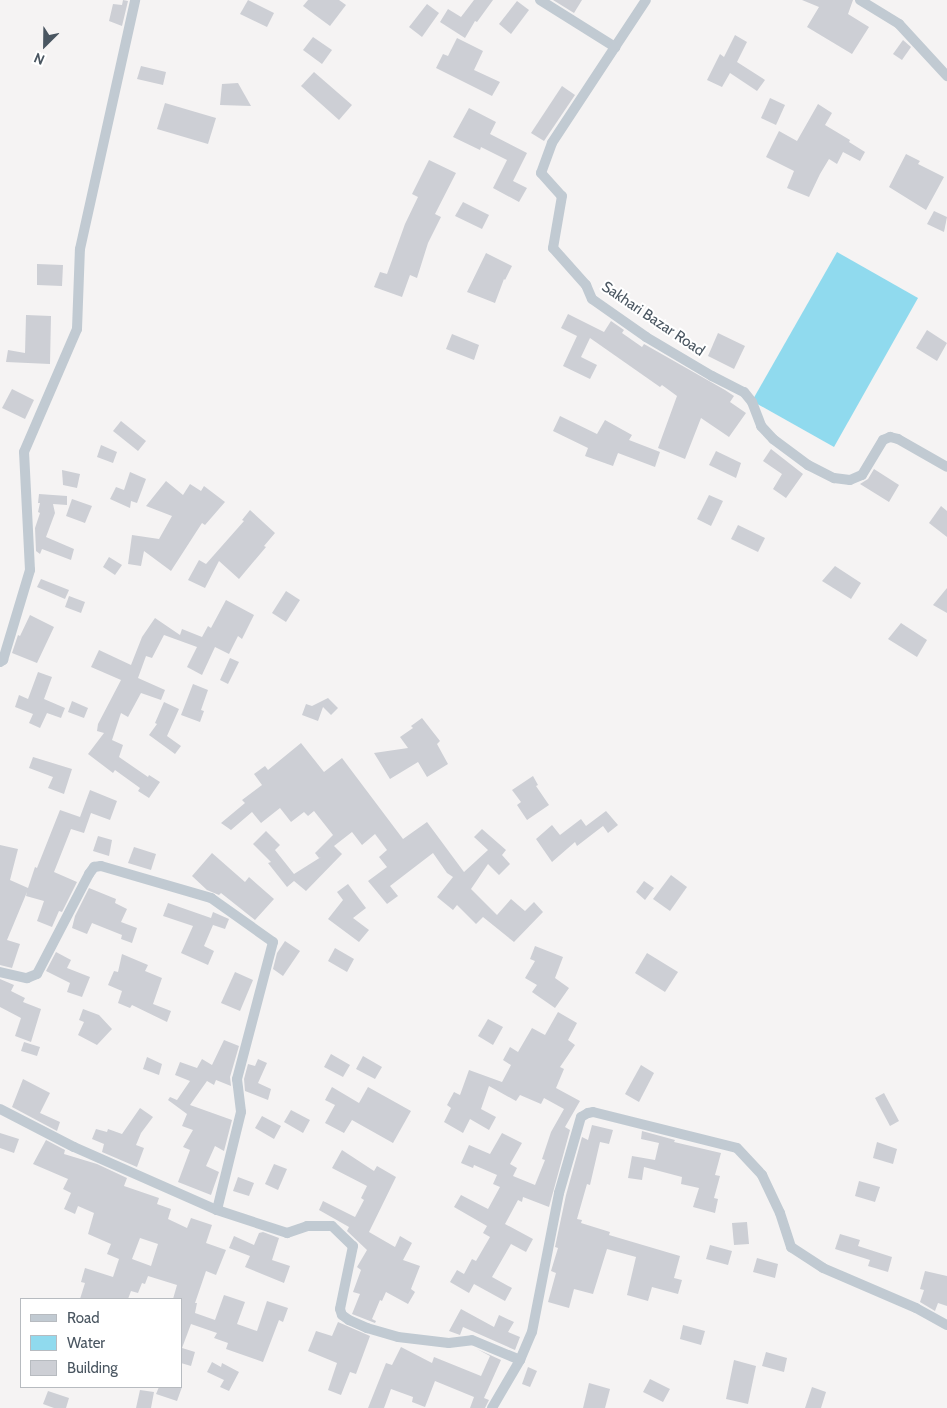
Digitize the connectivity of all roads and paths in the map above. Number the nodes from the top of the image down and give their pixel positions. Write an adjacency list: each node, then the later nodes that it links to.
1 (136, 0): 8 (street)
2 (540, 0): 5 (street)
3 (646, 0): 5 (street)
4 (860, 0): 6 (street)
5 (615, 47): 7 (street, Sakhari Bazar Road)
6 (947, 76)
7 (947, 466)
8 (0, 662)
9 (0, 972): 11 (street)
10 (0, 1109): 11 (street)
11 (217, 1210): 13 (street)
12 (947, 1325): 13 (street)
13 (520, 1360): 14 (street)
14 (492, 1408)

